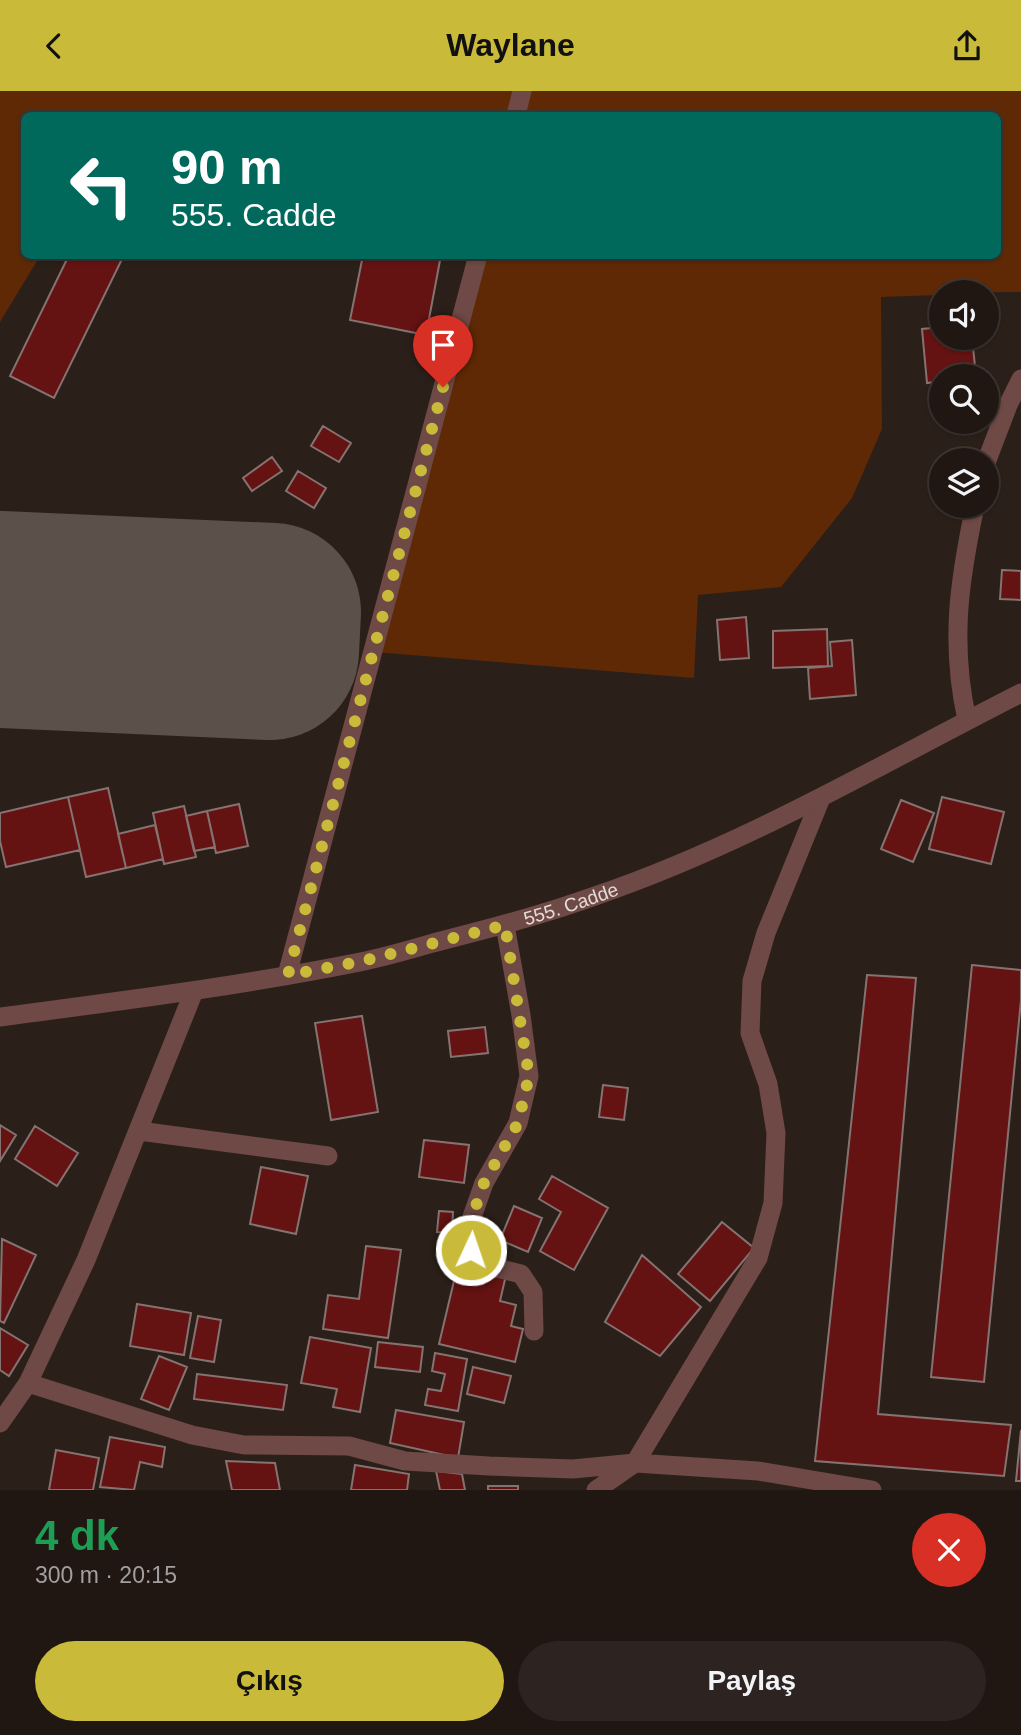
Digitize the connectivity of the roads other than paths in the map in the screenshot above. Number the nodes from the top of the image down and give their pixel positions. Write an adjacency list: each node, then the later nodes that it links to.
1 (522, 91): 2 (street)
2 (517, 112)
3 (477, 259): 11 (street)
4 (1021, 379): 5 (street)
5 (992, 448)
6 (973, 518): 8 (street)
7 (1021, 692): 8 (street, 555. Cadde)
8 (967, 720): 9 (street, 555. Cadde)
9 (821, 798): 10 (street, 555. Cadde); 19 (street)
10 (505, 925): 11 (street, 555. Cadde); 16 (street)
11 (288, 975): 12 (street, 555. Cadde)
12 (194, 991): 13 (street, 555. Cadde); 14 (street)
13 (0, 1017)
14 (139, 1131): 15 (street); 17 (street)
15 (328, 1156)
16 (534, 1331)
17 (28, 1383): 18 (street); 19 (street)
18 (0, 1423)
19 (635, 1462): 20 (street); 21 (street)
20 (596, 1490)
21 (872, 1490)

